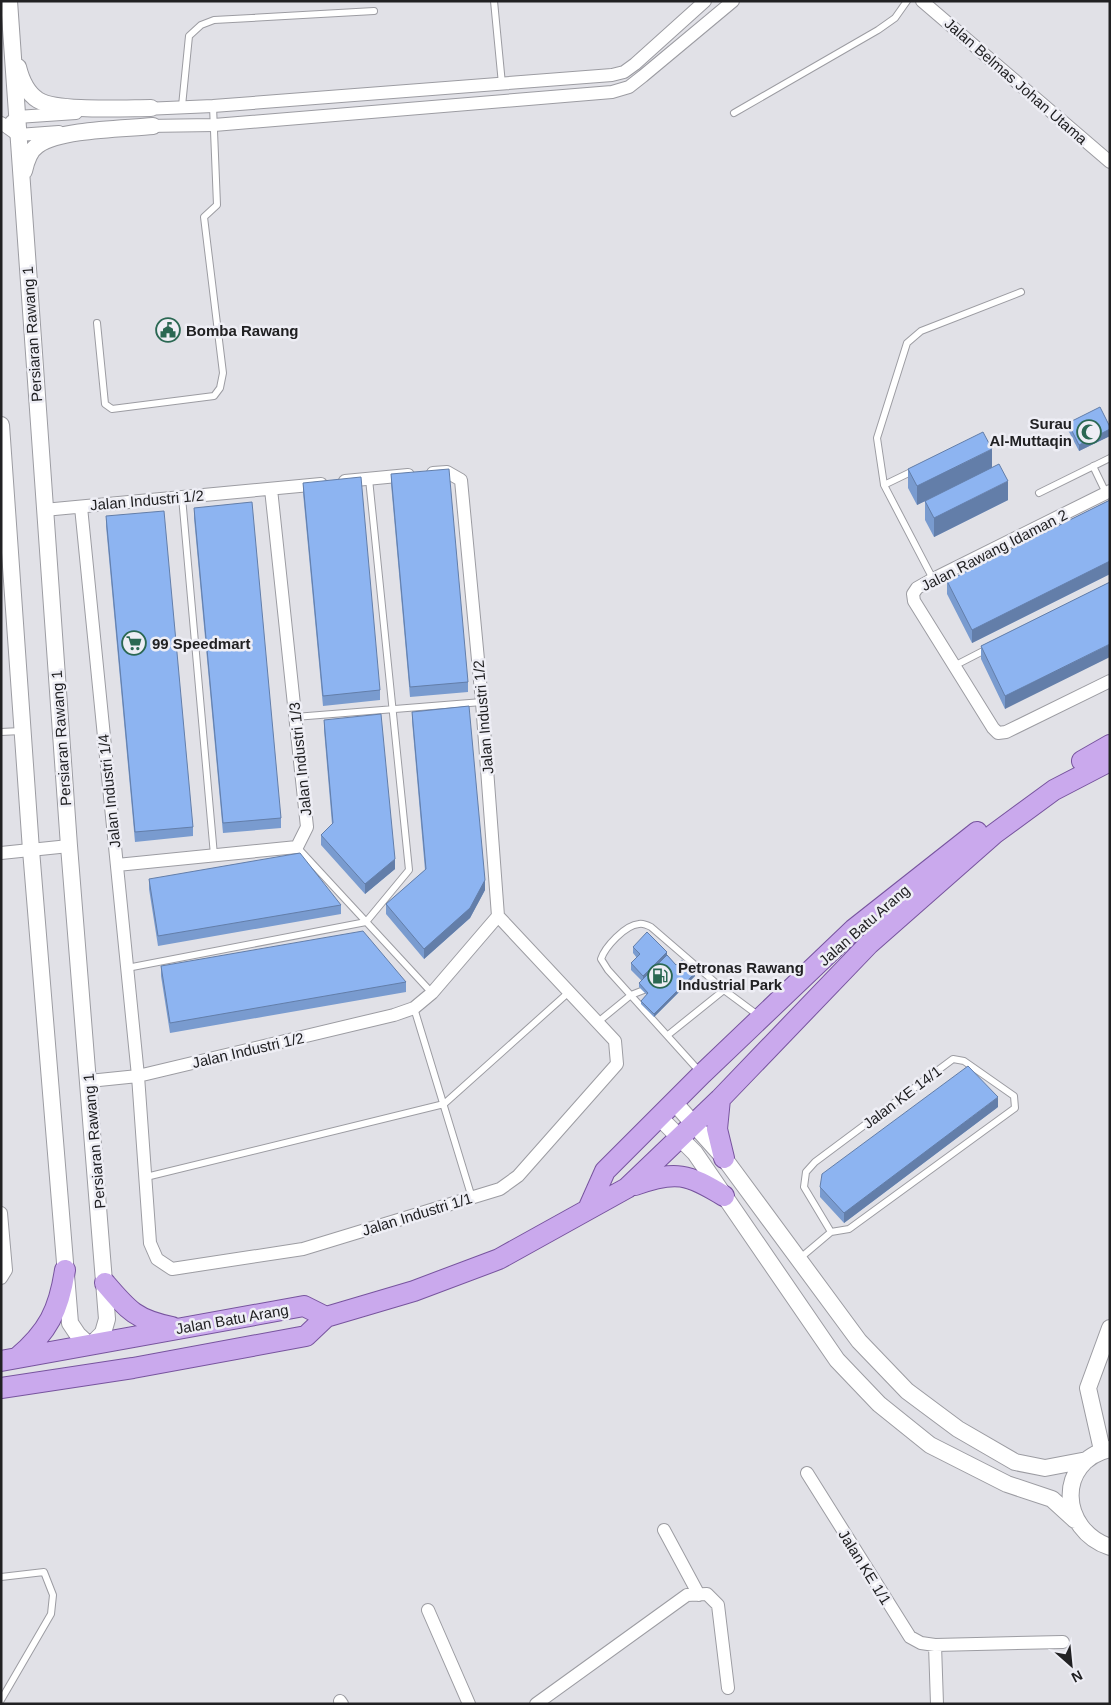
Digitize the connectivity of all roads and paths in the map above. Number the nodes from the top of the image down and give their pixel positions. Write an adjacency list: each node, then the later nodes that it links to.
1 (9, 1): 8 (street, Persiaran Rawang 1)
2 (494, 1): 9 (lane)
3 (705, 1): 9 (street)
4 (733, 1): 14 (street)
5 (907, 1): 13 (lane)
6 (922, 1): 17 (street, Jalan Belmas Johan Utama)
7 (374, 11): 10 (lane)
8 (11, 28): 12 (street); 16 (street, Persiaran Rawang 1)
9 (502, 84): 11 (street)
10 (182, 106): 11 (street); 12 (street)
11 (213, 106): 14 (lane)
12 (151, 108): 16 (street)
13 (734, 113)
14 (214, 125): 15 (street); 20 (lane)
15 (153, 126): 16 (street); 18 (street)
16 (9, 127): 18 (street, Persiaran Rawang 1)
17 (1108, 157)
18 (22, 184): 33 (street, Persiaran Rawang 1)
19 (1021, 292): 27 (lane)
20 (97, 323)
21 (1, 426): 26 (street)
22 (1110, 458): 23 (lane)
23 (1093, 466): 29 (lane); 30 (lane)
24 (919, 468): 27 (lane)
25 (369, 479): 28 (street, Jalan Industri 1/2); 38 (street, Jalan Industri 1/2); 39 (lane)
26 (3, 482): 41 (street)
27 (884, 485): 34 (lane)
28 (271, 488): 31 (street, Jalan Industri 1/2); 40 (street, Jalan Industri 1/3)
29 (1108, 492): 34 (street, Jalan Rawang Idaman 2)
30 (1039, 493)
31 (182, 497): 32 (street, Jalan Industri 1/2); 49 (lane)
32 (80, 507): 33 (street, Jalan Industri 1/2); 50 (street, Jalan Industri 1/4)
33 (44, 510): 45 (street, Persiaran Rawang 1)
34 (933, 579): 36 (street, Jalan Rawang Idaman 2)
35 (998, 644): 36 (lane)
36 (954, 666): 37 (street, Jalan Rawang Idaman 2)
37 (1110, 682)
38 (482, 702): 39 (lane); 51 (street, Jalan Industri 1/2)
39 (393, 709): 40 (lane); 52 (lane)
40 (295, 717): 46 (street, Jalan Industri 1/3)
41 (23, 730): 42 (lane); 47 (street)
42 (1, 732)
43 (1110, 745): 62 (main road, Jalan Batu Arang)
44 (1110, 761): 68 (main road, Jalan Batu Arang)
45 (69, 846): 47 (street); 67 (street, Persiaran Rawang 1)
46 (297, 847): 49 (street); 52 (lane)
47 (31, 850): 48 (street); 83 (street)
48 (1, 853)
49 (214, 855): 50 (street)
50 (117, 866): 53 (street, Jalan Industri 1/4)
51 (498, 916): 58 (street, Jalan Industri 1/1); 59 (street, Jalan Industri 1/2)
52 (366, 922): 53 (lane); 59 (lane)
53 (127, 968): 66 (street, Jalan Industri 1/4)
54 (698, 968): 55 (lane); 57 (lane); 60 (lane)
55 (690, 971)
56 (656, 985): 60 (lane)
57 (724, 990): 62 (lane); 64 (lane)
58 (569, 992): 63 (street, Jalan Industri 1/1); 70 (lane)
59 (432, 993): 61 (street, Jalan Industri 1/2)
60 (631, 995): 63 (lane); 64 (lane)
61 (414, 1008): 66 (street, Jalan Industri 1/2); 70 (lane)
62 (762, 1018): 65 (main road, Jalan Batu Arang)
63 (598, 1022): 78 (street, Jalan Industri 1/1)
64 (668, 1035): 65 (lane)
65 (702, 1074): 69 (main road, Jalan Batu Arang)
66 (138, 1076): 67 (street, Jalan Industri 1/2); 75 (street, Jalan Industri 1/1)
67 (89, 1081): 85 (street, Persiaran Rawang 1)
68 (720, 1099): 72 (main road, Jalan Batu Arang); 74 (main road)
69 (674, 1102): 71 (main road, Jalan Batu Arang); 72 (street)
70 (444, 1104): 75 (lane); 78 (lane)
71 (660, 1117): 73 (street); 79 (main road, Jalan Batu Arang)
72 (695, 1124): 73 (main road, Jalan Batu Arang); 74 (street)
73 (680, 1138): 76 (main road, Jalan Batu Arang); 77 (street)
74 (724, 1158): 82 (street)
75 (146, 1177): 78 (street, Jalan Industri 1/1)
76 (627, 1188): 77 (main road); 79 (main road, Jalan Batu Arang)
77 (724, 1196): 97 (street)
78 (472, 1198)
79 (589, 1207): 86 (main road, Jalan Batu Arang)
80 (1, 1213): 84 (street)
81 (832, 1232): 81 (lane, Jalan KE 14/1); 82 (lane, Jalan KE 14/1)
82 (799, 1259): 95 (street)
83 (66, 1270): 89 (street); 90 (main road)
84 (1, 1278)
85 (105, 1283): 87 (main road); 89 (street, Persiaran Rawang 1)
86 (326, 1317): 87 (main road, Jalan Batu Arang); 91 (main road)
87 (180, 1328): 89 (main road, Jalan Batu Arang)
88 (1110, 1328): 94 (street)
89 (90, 1346): 90 (main road, Jalan Batu Arang); 91 (main road); 92 (main road)
90 (8, 1360)
91 (133, 1368): 92 (main road)
92 (58, 1379): 93 (main road)
93 (1, 1388)
94 (1106, 1450): 95 (street)
95 (1087, 1460): 97 (street)
96 (807, 1473): 104 (street, Jalan KE 1/1)
97 (1075, 1520): 99 (street)
98 (664, 1530): 101 (street)
99 (1110, 1547)
100 (1, 1577): 106 (lane)
101 (699, 1595): 105 (street); 108 (street)
102 (428, 1610): 107 (street)
103 (1063, 1642): 104 (street, Jalan KE 1/1)
104 (935, 1645): 109 (street)
105 (728, 1688)
106 (1, 1700)
107 (470, 1704)
108 (536, 1704)
109 (937, 1704)

